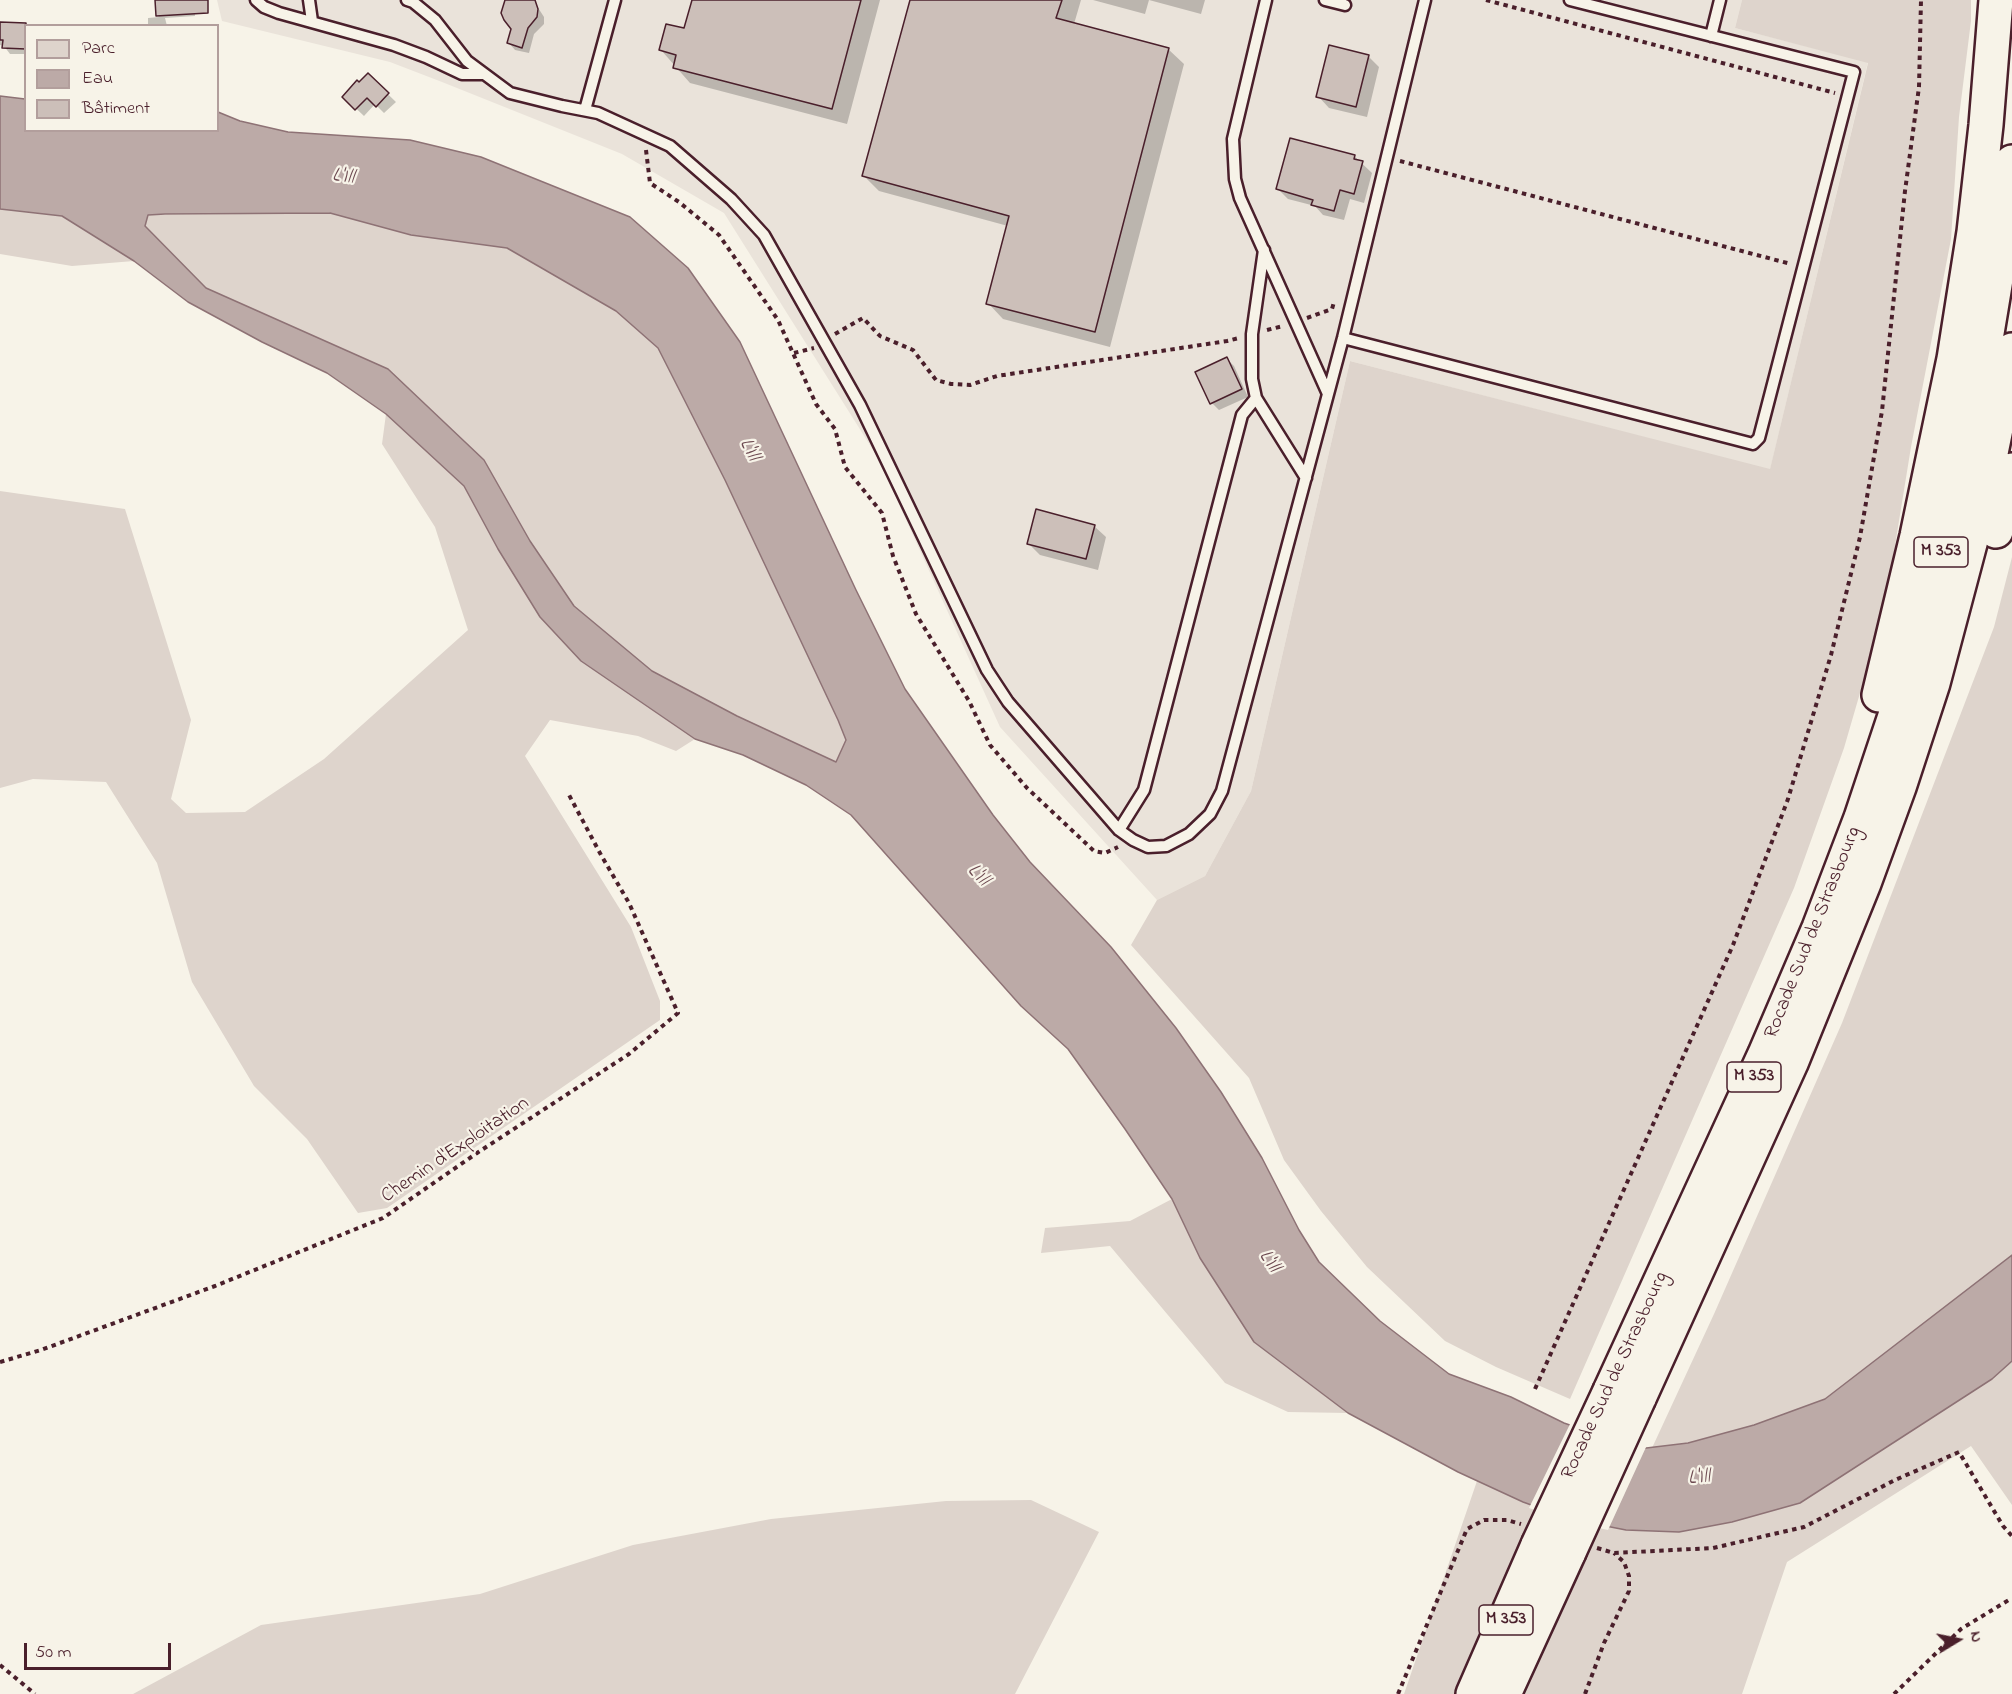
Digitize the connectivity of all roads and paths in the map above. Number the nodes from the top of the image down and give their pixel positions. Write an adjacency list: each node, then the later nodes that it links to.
1 (256, 0): 15 (lane)
2 (309, 0): 15 (lane)
3 (407, 0): 18 (lane)
4 (615, 0): 20 (lane)
5 (1266, 0): 24 (lane)
6 (1325, 0): 14 (lane)
7 (1425, 0): 22 (lane)
8 (1486, 0): 19 (path)
9 (1570, 0): 16 (lane)
10 (1720, 0): 16 (lane)
11 (1921, 0): 43 (path)
12 (1990, 0): 17 (highway)
13 (1996, 0): 17 (highway)
14 (1345, 5)
15 (312, 21): 18 (lane)
16 (1711, 36): 19 (lane)
17 (1993, 44): 41 (highway)
18 (482, 74): 20 (lane)
19 (1847, 97): 25 (lane)
20 (585, 110): 21 (lane)
21 (644, 134): 30 (lane); 32 (path)
22 (1387, 157): 25 (path); 29 (lane)
23 (2012, 162): 41 (highway, Rocade Sud de Strasbourg / M 353)
24 (1264, 250): 27 (lane); 28 (lane)
25 (1803, 267): 29 (lane)
26 (1335, 298): 27 (path)
27 (1297, 321): 28 (path); 33 (lane)
28 (1252, 334): 30 (path); 34 (lane)
29 (1343, 338): 33 (lane)
30 (824, 341): 32 (path); 39 (lane)
31 (2012, 350): 37 (highway, Rocade Sud de Strasbourg / M 353)
32 (794, 353): 40 (path)
33 (1328, 394): 36 (lane)
34 (1256, 398): 36 (lane); 39 (lane)
35 (2012, 470): 37 (highway)
36 (1306, 478): 40 (lane)
37 (1899, 787): 44 (highway, Rocade Sud de Strasbourg / M 353)
38 (568, 793): 42 (path, Chemin d'Exploitation)
39 (1119, 830): 40 (lane)
40 (1132, 840)
41 (1819, 928): 44 (highway, Rocade Sud de Strasbourg / M 353)
42 (0, 1362)
43 (1535, 1389)
44 (1625, 1395): 46 (highway, Rocade Sud de Strasbourg / M 353, bridge)
45 (2012, 1536): 47 (path)
46 (1557, 1543): 47 (path); 51 (path); 52 (highway, Rocade Sud de Strasbourg / M 353); 53 (highway, Rocade Sud de Strasbourg / M 353)
47 (1614, 1553): 54 (path)
48 (2012, 1598): 55 (path)
49 (0, 1665): 50 (path)
50 (35, 1694)
51 (1398, 1694)
52 (1473, 1694)
53 (1504, 1694)
54 (1585, 1694)
55 (1894, 1694)

